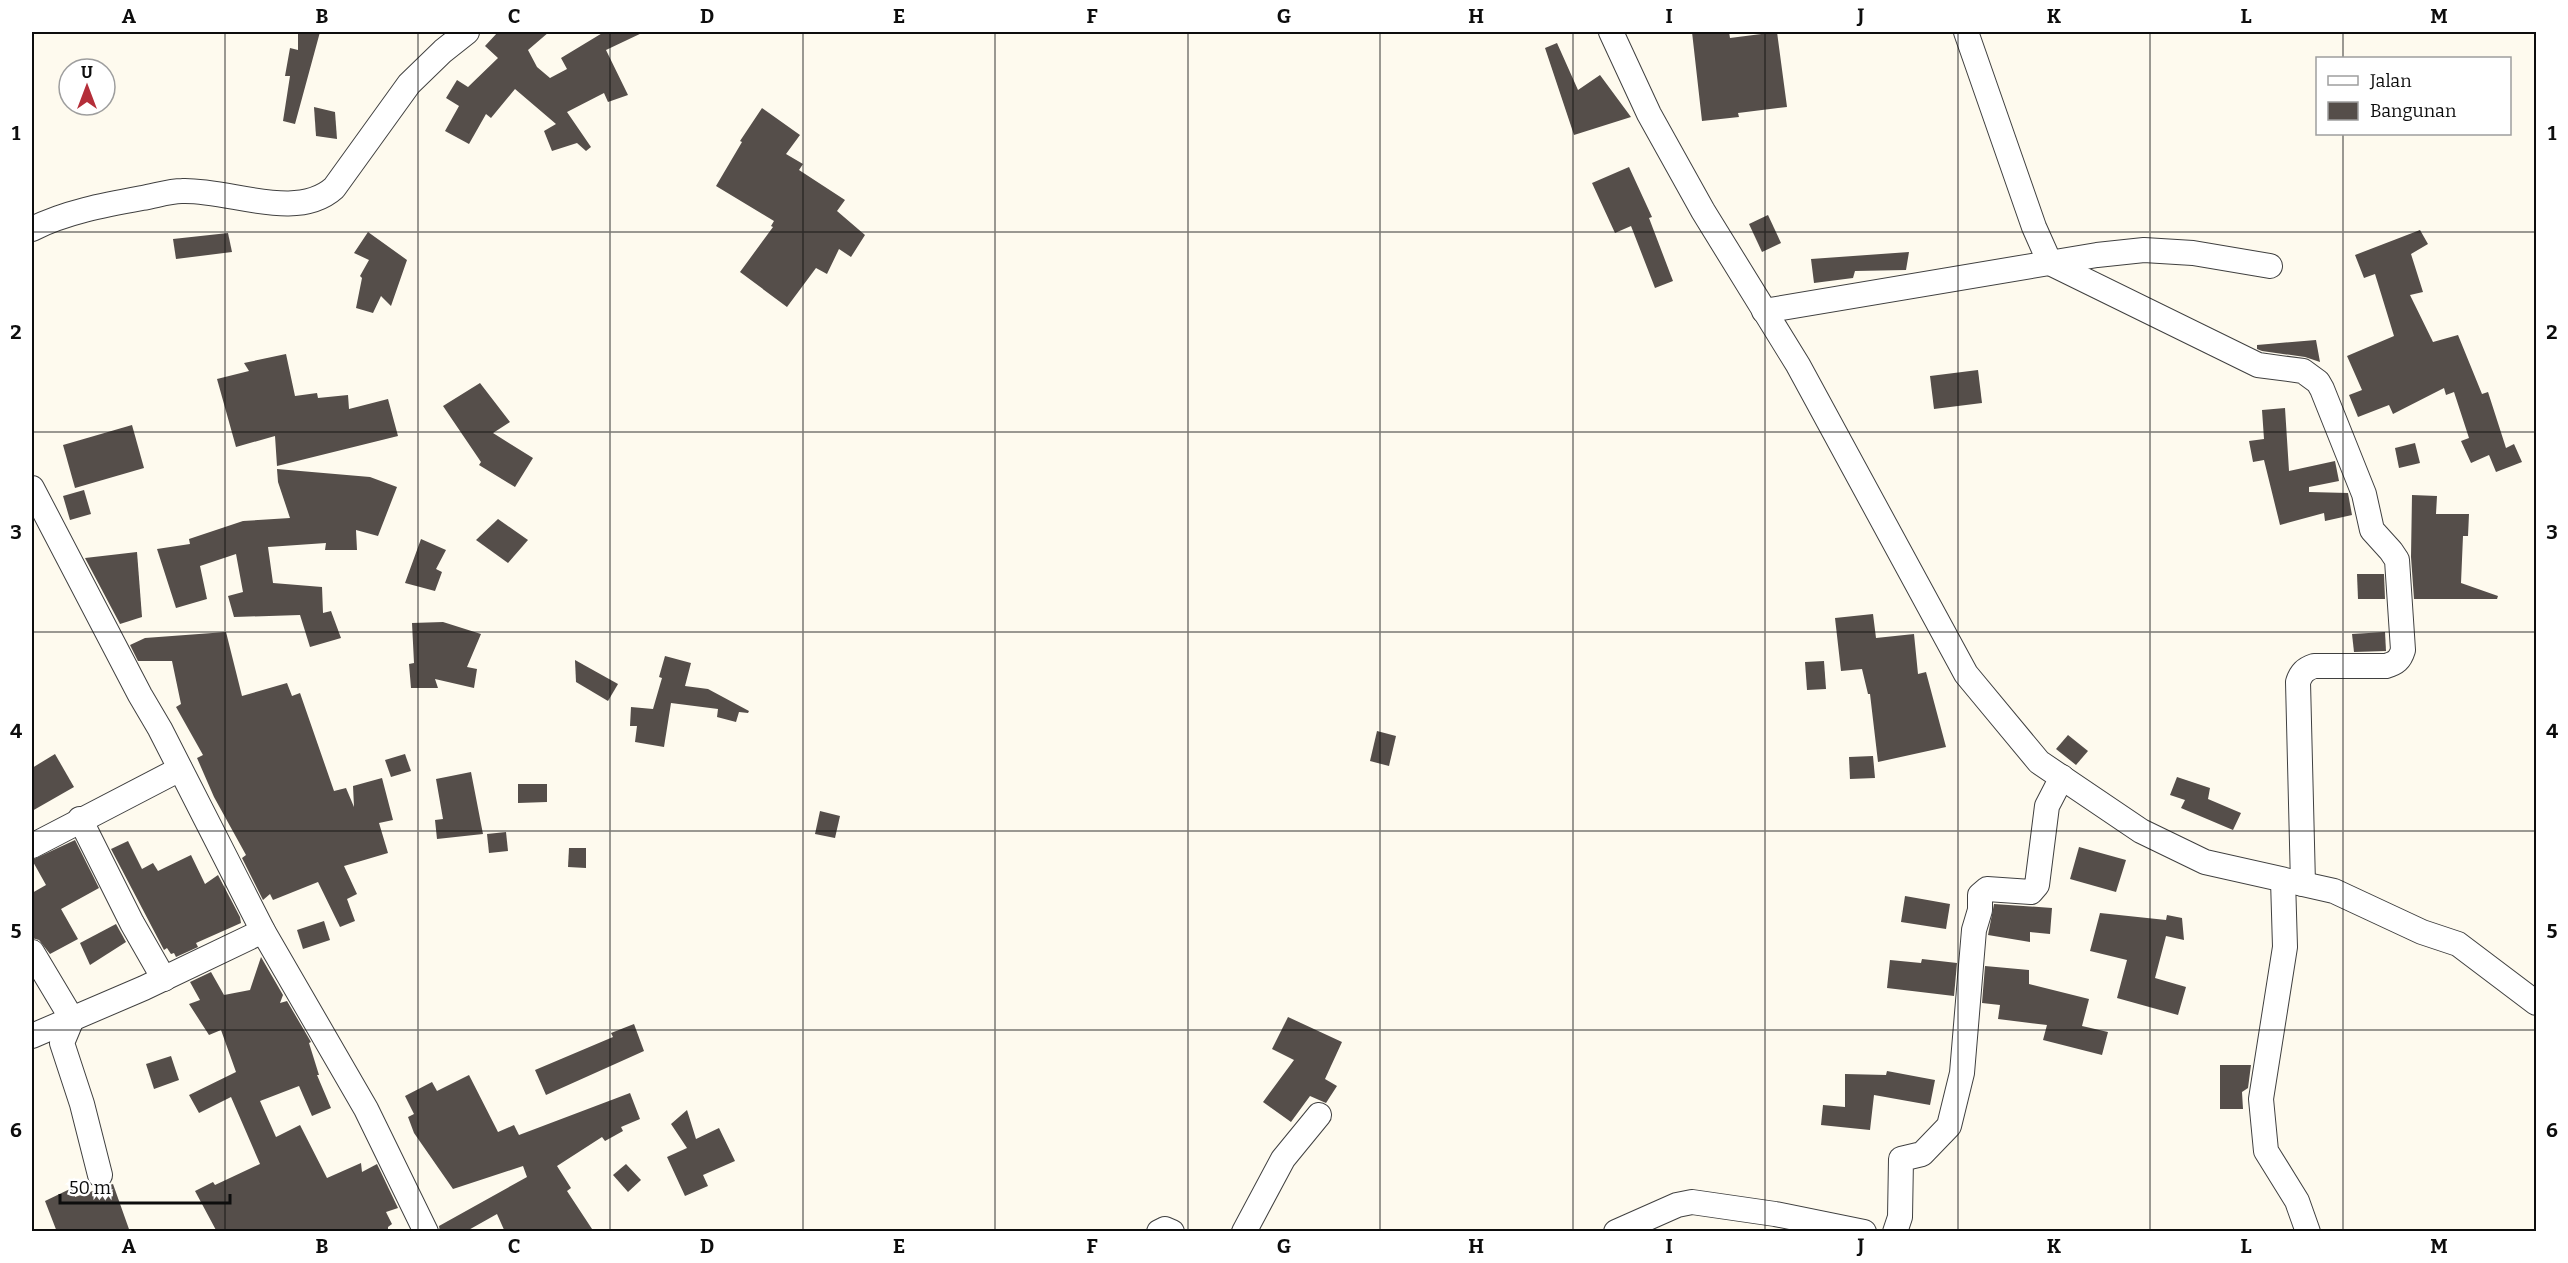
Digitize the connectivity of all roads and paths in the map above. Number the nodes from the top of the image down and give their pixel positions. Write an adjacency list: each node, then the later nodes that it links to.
1 (467, 32): 4 (street)
2 (1611, 32): 7 (street)
3 (1966, 32): 5 (street)
4 (32, 230)
5 (2050, 263): 6 (street); 7 (street); 13 (street)
6 (2270, 266)
7 (1764, 311): 10 (street)
8 (32, 488): 9 (street)
9 (180, 769): 11 (street); 14 (street)
10 (2062, 777): 13 (street); 26 (street)
11 (80, 819): 12 (street); 16 (street)
12 (32, 846)
13 (2293, 882): 17 (street); 27 (street)
14 (263, 931): 16 (street); 22 (street)
15 (32, 952): 18 (street)
16 (164, 979): 18 (street)
17 (2536, 1003)
18 (72, 1019): 19 (street); 21 (street)
19 (32, 1036)
20 (1319, 1115): 23 (street)
21 (100, 1175)
22 (426, 1232)
23 (1244, 1232)
24 (1616, 1232): 25 (street)
25 (1864, 1232)
26 (1894, 1232)
27 (2308, 1232)

